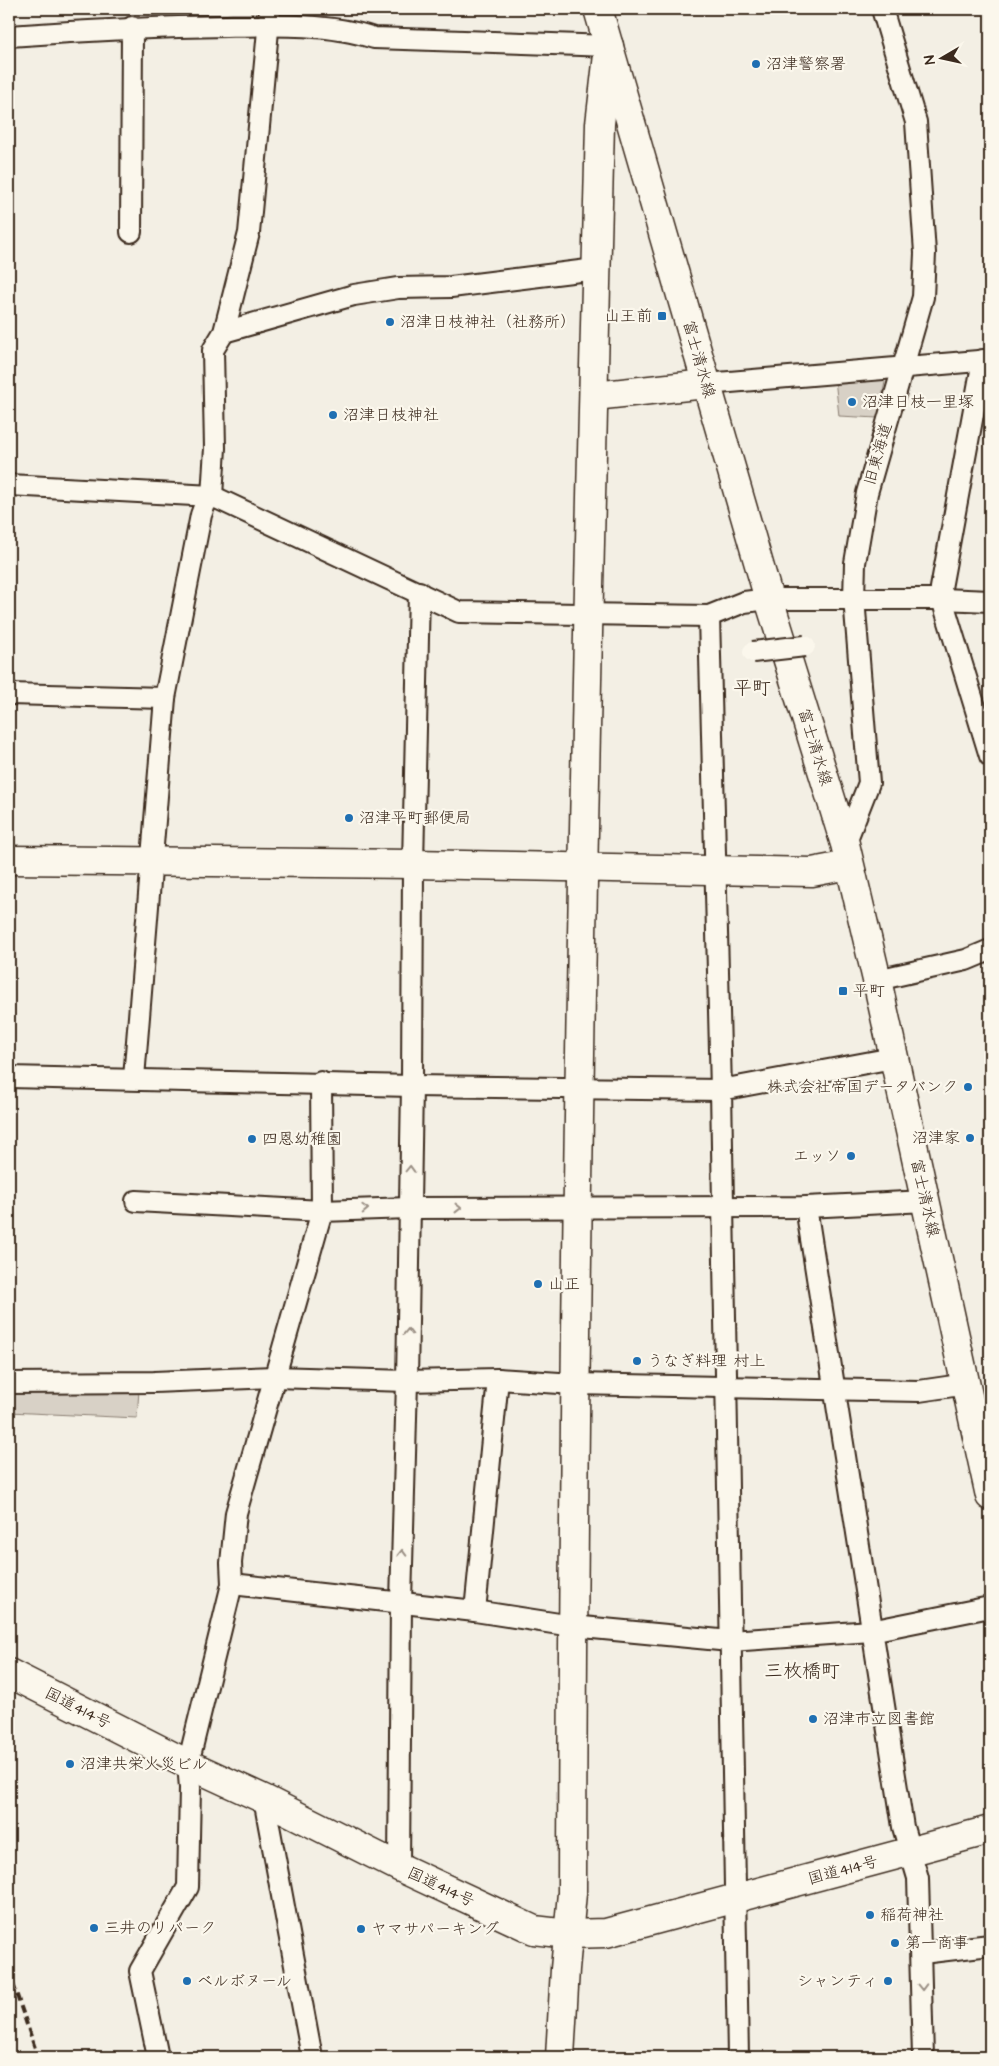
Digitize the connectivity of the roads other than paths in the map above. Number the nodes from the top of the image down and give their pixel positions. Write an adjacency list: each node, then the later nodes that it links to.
1 (882, 9): 11 (street, 旧東海道)
2 (602, 10): 6 (main road, 富士清水線)
3 (269, 17): 4 (street); 6 (street); 9 (street)
4 (132, 27): 5 (street); 7 (street)
5 (9, 36)
6 (609, 46): 8 (main road); 12 (main road, 富士清水線)
7 (131, 232)
8 (596, 269): 9 (street); 13 (main road)
9 (224, 332): 15 (street)
10 (987, 360): 11 (street); 19 (street)
11 (902, 368): 12 (street); 17 (street, 旧東海道)
12 (706, 384): 13 (main road); 18 (main road, 富士清水線)
13 (594, 396): 21 (main road)
14 (9, 485): 15 (street)
15 (212, 496): 16 (street); 26 (street)
16 (419, 592): 21 (street); 31 (street)
17 (854, 598): 18 (street); 19 (street); 28 (street, 旧東海道)
18 (769, 599): 22 (street); 28 (main road, 富士清水線)
19 (942, 599): 20 (street); 27 (street)
20 (990, 601)
21 (588, 612): 22 (street); 32 (main road)
22 (709, 616): 33 (street)
23 (804, 646): 24 (street, bridge)
24 (753, 652)
25 (9, 694): 26 (street)
26 (165, 698): 30 (street)
27 (990, 756)
28 (847, 855): 33 (main road); 35 (main road, 富士清水線)
29 (9, 860): 30 (main road)
30 (151, 860): 31 (main road); 38 (street)
31 (412, 864): 32 (main road); 40 (street)
32 (584, 868): 33 (main road); 41 (main road)
33 (714, 870): 42 (street)
34 (990, 950): 35 (street)
35 (877, 980): 36 (main road, 富士清水線)
36 (893, 1058): 42 (street); 44 (main road, 富士清水線)
37 (9, 1077): 38 (street)
38 (134, 1078): 39 (street)
39 (321, 1082): 40 (street); 49 (street)
40 (412, 1086): 41 (street); 45 (street, one-way to 40)
41 (580, 1087): 42 (street); 46 (main road)
42 (721, 1090): 47 (street)
43 (136, 1201): 49 (street)
44 (926, 1201): 48 (street); 55 (main road, 富士清水線)
45 (409, 1208): 46 (street, one-way to 46); 49 (street, one-way to 45); 52 (street, one-way to 45)
46 (578, 1208): 47 (street); 54 (main road)
47 (724, 1208): 48 (street); 56 (street)
48 (806, 1208): 57 (street)
49 (322, 1211): 50 (street)
50 (274, 1377): 52 (street); 53 (street); 59 (street)
51 (498, 1379): 52 (street); 54 (street); 62 (street)
52 (407, 1381): 60 (street, one-way to 52)
53 (9, 1383)
54 (575, 1384): 56 (street); 63 (main road)
55 (966, 1384): 57 (street); 58 (main road, 富士清水線)
56 (726, 1387): 57 (street); 65 (street)
57 (834, 1388): 64 (street)
58 (990, 1496)
59 (232, 1584): 60 (street); 67 (street)
60 (401, 1602): 62 (street); 71 (street)
61 (990, 1607): 64 (street)
62 (475, 1610): 63 (street)
63 (572, 1626): 65 (street); 73 (main road)
64 (871, 1631): 65 (street); 70 (street)
65 (730, 1641): 72 (street)
66 (9, 1673): 67 (main road, 国道414号)
67 (188, 1764): 68 (main road, 国道414号); 76 (street)
68 (264, 1799): 71 (main road, 国道414号); 77 (street)
69 (990, 1830): 70 (main road, 国道414号)
70 (910, 1852): 72 (main road, 国道414号); 75 (street)
71 (399, 1867): 73 (main road, 国道414号)
72 (735, 1899): 73 (main road, 国道414号); 79 (street)
73 (568, 1934): 78 (main road)
74 (990, 1945): 75 (street)
75 (922, 1953): 80 (street, one-way to 80)
76 (158, 2057)
77 (312, 2057)
78 (560, 2057)
79 (738, 2057)
80 (923, 2057)

